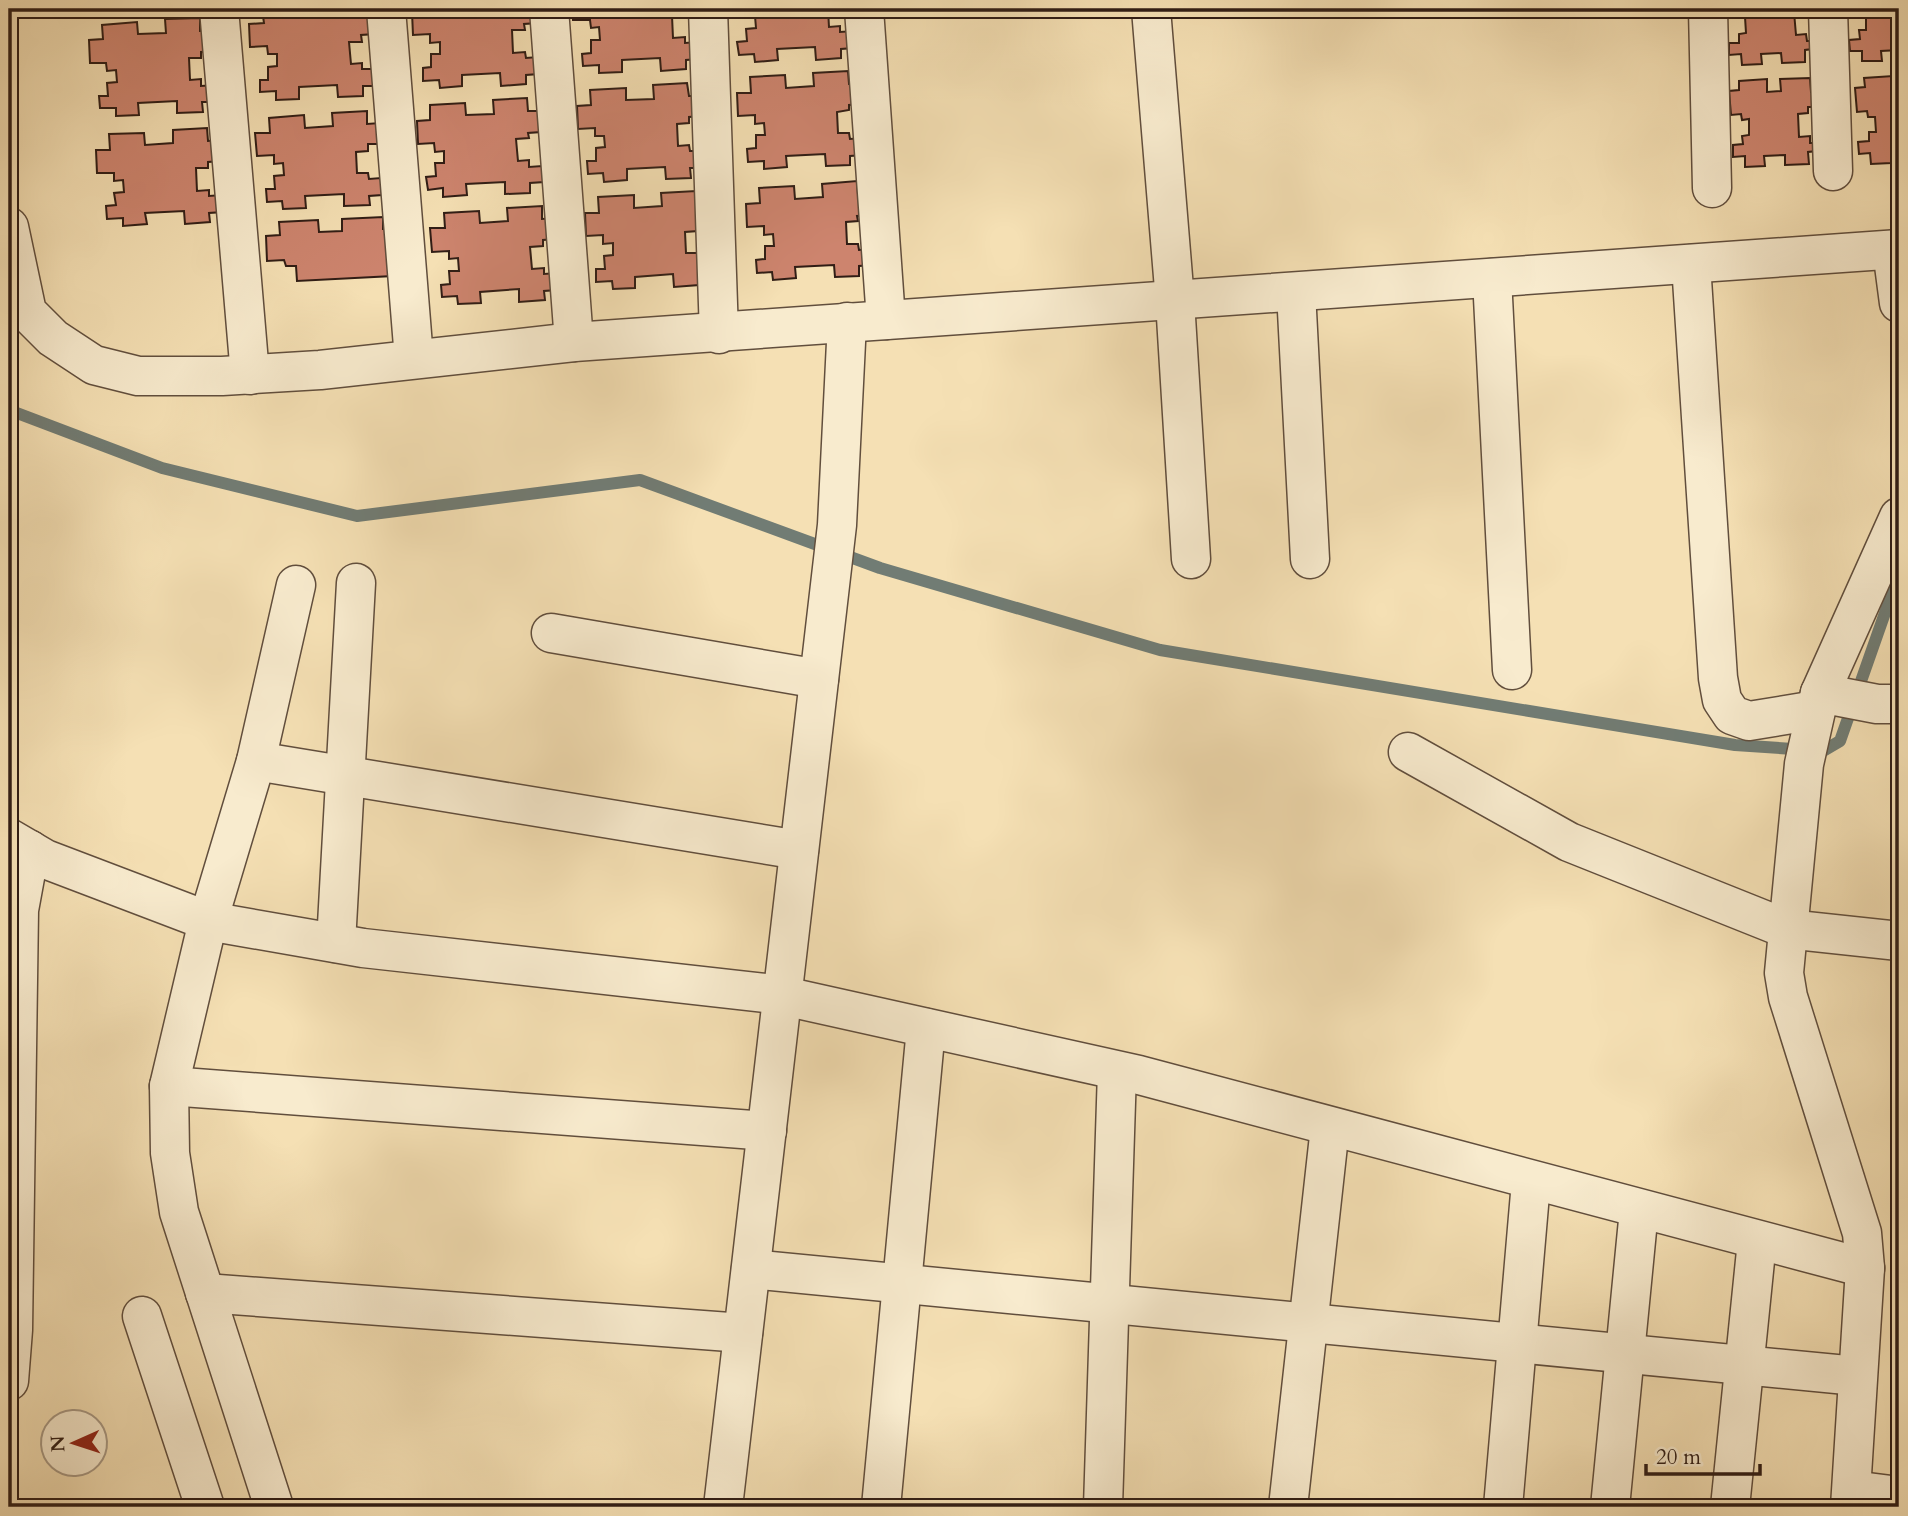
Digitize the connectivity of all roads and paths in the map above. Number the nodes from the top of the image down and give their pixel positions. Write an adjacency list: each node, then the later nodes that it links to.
1 (219, 9): 23 (street)
2 (386, 9): 22 (street)
3 (550, 9): 21 (street)
4 (708, 9): 20 (street)
5 (864, 9): 18 (street)
6 (1151, 9): 16 (street)
7 (1708, 9): 10 (street)
8 (1828, 9): 9 (street)
9 (1833, 171)
10 (1712, 188)
11 (9, 228): 23 (street)
12 (1896, 249): 13 (street); 17 (street)
13 (1691, 264): 14 (street); 32 (street)
14 (1492, 278): 15 (street); 30 (street)
15 (1296, 292): 16 (street); 26 (street)
16 (1175, 301): 18 (street); 25 (street)
17 (1899, 303)
18 (886, 320): 19 (street)
19 (847, 322): 20 (street); 31 (street)
20 (719, 334): 21 (street)
21 (574, 342): 22 (street)
22 (414, 359): 23 (street)
23 (250, 375)
24 (1899, 517): 32 (street)
25 (1191, 559)
26 (1310, 559)
27 (356, 583): 35 (street)
28 (296, 585): 34 (street)
29 (551, 633): 31 (street)
30 (1511, 670)
31 (819, 679): 37 (street)
32 (1838, 715): 40 (street)
33 (1408, 752): 40 (street)
34 (257, 761): 35 (street); 39 (street)
35 (345, 775): 37 (street); 42 (street)
36 (19, 844): 38 (street); 39 (street)
37 (799, 850): 43 (street)
38 (14, 910): 64 (street)
39 (208, 921): 42 (street); 46 (street)
40 (1787, 929): 41 (street); 52 (street)
41 (1899, 940)
42 (336, 943): 43 (street)
43 (782, 996): 44 (street); 48 (street)
44 (926, 1028): 45 (street); 54 (street)
45 (1117, 1071): 47 (street); 56 (street)
46 (169, 1086): 48 (street); 55 (street)
47 (1331, 1127): 49 (street); 58 (street)
48 (767, 1131): 53 (street)
49 (1531, 1182): 50 (street); 60 (street)
50 (1639, 1210): 51 (street); 61 (street)
51 (1757, 1241): 52 (street); 62 (street)
52 (1865, 1268): 63 (street)
53 (751, 1269): 54 (street); 59 (street)
54 (902, 1284): 56 (street); 70 (street)
55 (205, 1293): 59 (street); 68 (street)
56 (1110, 1303): 58 (street); 71 (street)
57 (142, 1316): 67 (street)
58 (1309, 1323): 60 (street); 72 (street)
59 (743, 1333): 69 (street)
60 (1517, 1343): 61 (street); 73 (street)
61 (1625, 1353): 62 (street); 74 (street)
62 (1745, 1365): 63 (street); 75 (street)
63 (1857, 1376): 66 (street)
64 (9, 1381)
65 (1899, 1496): 66 (street)
66 (1851, 1499)
67 (205, 1507)
68 (274, 1507)
69 (723, 1507)
70 (881, 1507)
71 (1103, 1507)
72 (1288, 1507)
73 (1503, 1507)
74 (1610, 1507)
75 (1730, 1507)

